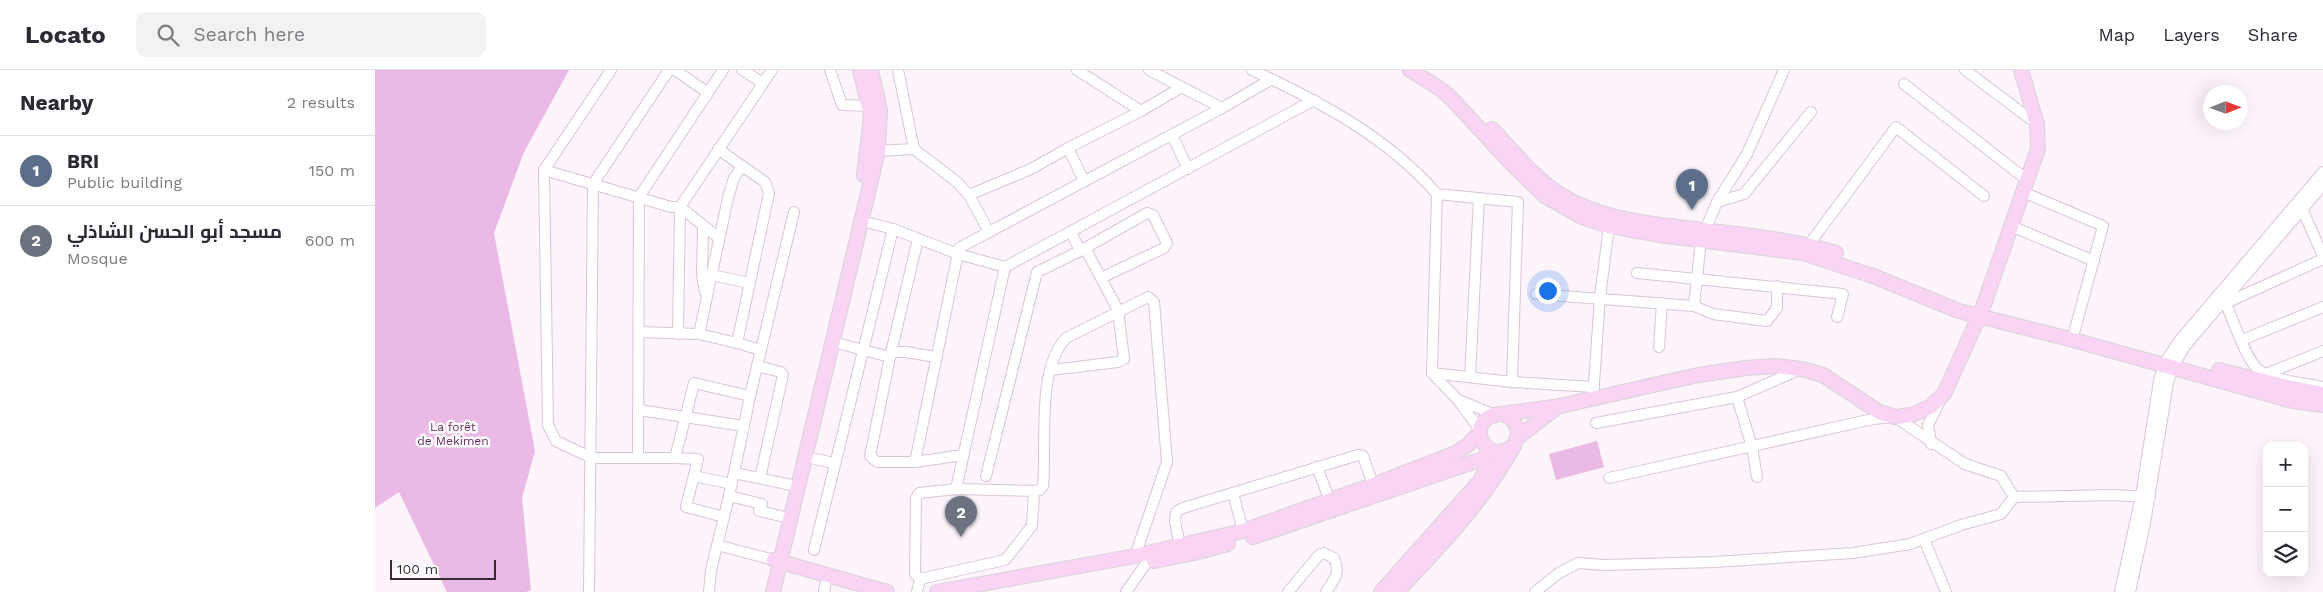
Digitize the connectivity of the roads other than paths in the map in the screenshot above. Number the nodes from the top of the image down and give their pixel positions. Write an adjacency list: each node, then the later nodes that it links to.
1 (611, 70): 38 (street)
2 (669, 70): 41 (street)
3 (675, 70): 24 (street)
4 (723, 70): 24 (street)
5 (742, 70): 21 (street)
6 (772, 70): 21 (street)
7 (830, 70): 26 (street)
8 (860, 70): 26 (main road)
9 (871, 70): 35 (main road)
10 (898, 70): 34 (street)
11 (1077, 70): 28 (street)
12 (1149, 70): 19 (street)
13 (1252, 70): 20 (street)
14 (1410, 70): 55 (main road)
15 (1427, 70): 60 (main road)
16 (1784, 70): 49 (street)
17 (1965, 70): 30 (street)
18 (2021, 70): 30 (main road)
19 (1162, 73): 23 (street)
20 (1271, 79): 25 (street); 27 (street)
21 (763, 83): 33 (street)
22 (1904, 84): 43 (street)
23 (1182, 87): 27 (street); 28 (street)
24 (708, 92): 47 (street)
25 (1315, 100): 37 (street); 44 (street)
26 (869, 106): 139 (main road)
27 (1221, 108): 31 (street)
28 (1141, 111): 32 (street)
29 (1811, 112): 49 (street)
30 (2037, 124): 43 (main road)
31 (1172, 135): 37 (street); 40 (street)
32 (1068, 148): 40 (street); 45 (street)
33 (718, 149): 36 (street); 51 (street)
34 (914, 149): 35 (street); 45 (street)
35 (878, 152): 53 (main road)
36 (742, 166): 61 (street); 73 (street)
37 (1188, 169): 59 (street)
38 (544, 170): 41 (street); 127 (street)
39 (2323, 172): 50 (street)
40 (1084, 180): 58 (street)
41 (593, 184): 47 (street); 127 (street)
42 (2323, 185): 50 (street)
43 (2025, 186): 56 (main road); 67 (street)
44 (1437, 194): 48 (street); 102 (street)
45 (969, 195): 58 (street)
46 (1984, 196): 63 (street)
47 (639, 198): 51 (street); 85 (street)
48 (1479, 198): 104 (street); 105 (street)
49 (1717, 202): 60 (street)
50 (2301, 206): 66 (street); 78 (street); 98 (street)
51 (679, 207): 54 (street); 87 (street)
52 (794, 212): 93 (street)
53 (862, 222): 57 (street); 90 (main road)
54 (703, 226): 61 (street); 77 (street)
55 (1609, 226): 60 (main road); 76 (street)
56 (2011, 226): 67 (street); 83 (main road)
57 (893, 229): 62 (street); 94 (street)
58 (989, 232): 65 (street)
59 (1071, 232): 64 (street); 68 (street)
60 (1703, 235): 63 (main road); 72 (street)
61 (719, 238): 70 (street)
62 (919, 239): 65 (street); 96 (street)
63 (1806, 249): 83 (main road)
64 (1082, 250): 71 (street); 71 (street); 134 (street)
65 (958, 254): 68 (street); 97 (street)
66 (2323, 258): 78 (street)
67 (2094, 261): 86 (street)
68 (1005, 267): 124 (street)
69 (1637, 273): 72 (street)
70 (712, 275): 73 (street); 77 (street)
71 (1101, 278): 82 (street)
72 (1696, 280): 74 (street); 80 (street)
73 (749, 283): 91 (street)
74 (1777, 286): 80 (street); 84 (street)
75 (1535, 294): 76 (street)
76 (1600, 297): 79 (street); 106 (street)
77 (706, 300): 88 (street)
78 (2225, 302): 89 (street); 98 (street)
79 (1662, 303): 80 (street); 92 (street)
80 (1694, 306)
81 (2323, 307): 89 (street)
82 (1118, 310): 101 (street); 101 (street); 155 (street)
83 (1981, 313): 86 (main road); 98 (main road); 107 (main road)
84 (1837, 317)
85 (639, 332): 87 (street); 113 (street)
86 (2073, 333): 98 (main road)
87 (678, 334): 88 (street)
88 (699, 334): 91 (street)
89 (2242, 340): 103 (street)
90 (833, 342): 94 (street); 126 (main road)
91 (737, 343): 93 (street)
92 (1659, 347)
93 (761, 350): 99 (street)
94 (863, 350): 96 (street); 130 (street)
95 (2323, 351): 103 (street)
96 (891, 354): 97 (street); 129 (street)
97 (936, 357): 129 (street)
98 (2170, 362): 108 (main road); 145 (street)
99 (757, 366): 109 (street); 136 (street)
100 (1802, 369): 106 (main road); 110 (street); 116 (main road)
101 (1051, 370): 142 (street)
102 (1432, 373): 104 (street); 111 (street)
103 (2266, 374): 108 (street)
104 (1470, 377): 105 (street)
105 (1512, 382): 106 (street)
106 (1593, 392): 112 (main road)
107 (1944, 394): 116 (main road); 121 (street)
108 (2323, 395)
109 (750, 396): 115 (street); 118 (street)
110 (1737, 397): 117 (street); 122 (street)
111 (1457, 399): 114 (street); 119 (street)
112 (1560, 406): 114 (main road); 120 (main road)
113 (639, 410): 115 (street); 125 (street)
114 (1499, 414): 119 (main road); 120 (main road)
115 (685, 417): 118 (street); 128 (street)
116 (1895, 417): 121 (street); 122 (street)
117 (1596, 423)
118 (744, 426): 132 (street)
119 (1480, 431): 123 (main road); 140 (main road)
120 (1513, 444): 123 (main road); 172 (main road)
121 (1931, 444): 146 (street)
122 (1751, 446): 135 (street); 137 (street)
123 (1488, 451): 155 (main road); 171 (main road)
124 (963, 455): 129 (street); 141 (street)
125 (638, 457): 127 (street); 128 (street)
126 (806, 457): 130 (street); 156 (main road)
127 (592, 458): 159 (street)
128 (675, 458): 133 (street)
129 (915, 462)
130 (834, 464): 154 (street)
131 (1317, 467): 140 (street); 143 (street); 147 (street)
132 (734, 473): 136 (street); 138 (street)
133 (694, 476): 138 (street); 148 (street)
134 (987, 476)
135 (1757, 477)
136 (760, 478): 139 (street)
137 (1609, 478)
138 (732, 484): 144 (street)
139 (792, 485): 149 (main road)
140 (1373, 485): 147 (main road)
141 (956, 489): 142 (street); 158 (street)
142 (1034, 491): 158 (street)
143 (1233, 493): 150 (street); 153 (street)
144 (729, 496): 148 (street); 149 (street)
145 (2145, 497): 146 (street); 175 (street); 176 (street)
146 (2014, 498): 151 (street)
147 (1330, 501): 150 (main road)
148 (724, 517): 152 (street)
149 (785, 517): 156 (main road)
150 (1243, 531): 153 (main road)
151 (1924, 539): 173 (street); 174 (street)
152 (717, 546): 156 (street); 160 (street)
153 (1180, 546): 155 (main road)
154 (814, 550)
155 (1141, 559): 166 (main road); 167 (main road); 168 (street)
156 (777, 561): 157 (main road); 161 (main road); 162 (main road)
157 (827, 575): 163 (street); 164 (main road)
158 (919, 579): 165 (street)
159 (589, 592)
160 (709, 592)
161 (767, 592)
162 (773, 592)
163 (825, 592)
164 (887, 592)
165 (917, 592)
166 (937, 592)
167 (986, 592)
168 (1127, 592)
169 (1287, 592): 170 (street)
170 (1326, 592)
171 (1381, 592)
172 (1397, 592)
173 (1535, 592)
174 (1946, 592)
175 (2120, 592)
176 (2130, 592)

